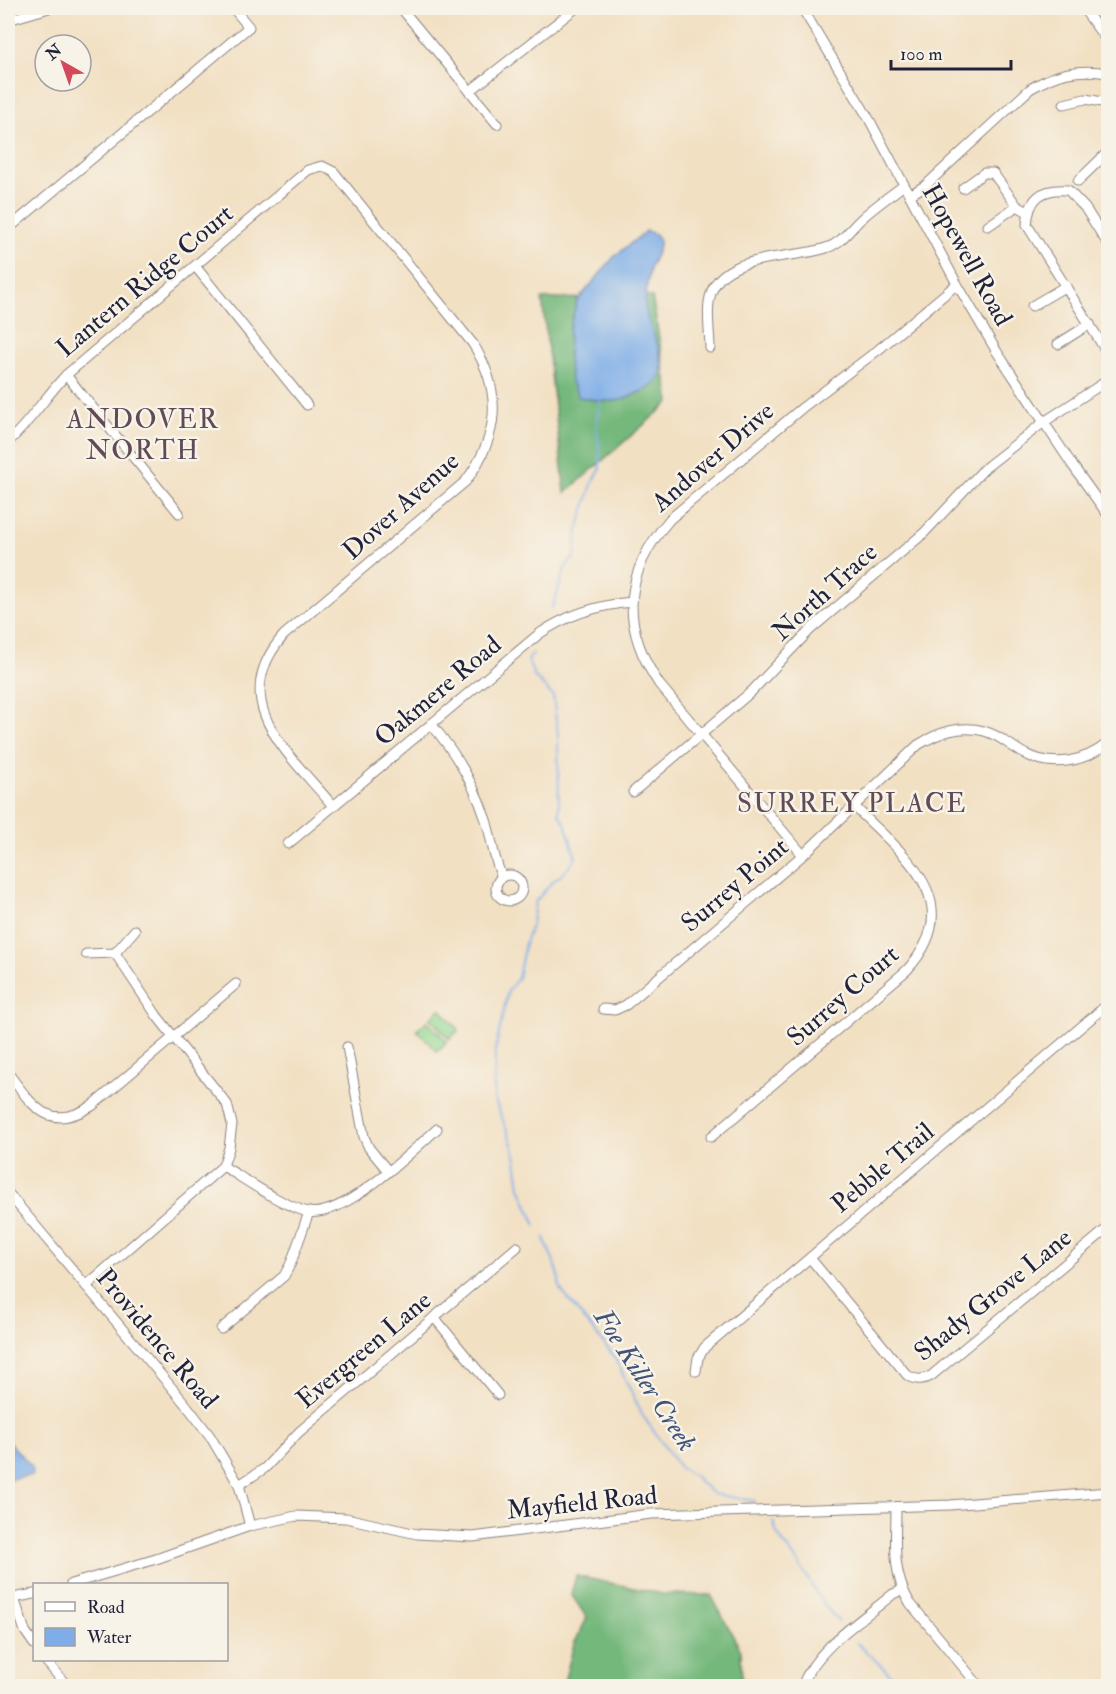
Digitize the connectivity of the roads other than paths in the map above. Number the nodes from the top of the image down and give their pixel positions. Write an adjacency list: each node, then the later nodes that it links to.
1 (49, 8): 7 (street)
2 (233, 8): 25 (street)
3 (401, 8): 10 (street)
4 (576, 8): 10 (street)
5 (802, 8): 19 (street, Hopewell Road)
6 (1083, 8): 8 (street)
7 (8, 20)
8 (1108, 42)
9 (1108, 73): 21 (street)
10 (470, 91): 13 (street)
11 (1108, 103): 12 (street)
12 (1064, 104)
13 (497, 124)
14 (1108, 152): 15 (street)
15 (1101, 159): 17 (street); 18 (street)
16 (322, 166): 27 (street, Lantern Ridge Court); 47 (street, Dover Avenue)
17 (1108, 168)
18 (1078, 181)
19 (904, 185): 21 (street, Hopewell Road); 33 (street)
20 (963, 188): 22 (street)
21 (910, 195): 28 (street, Hopewell Road)
22 (1017, 206): 23 (street); 24 (street)
23 (1028, 212): 26 (street); 29 (street)
24 (988, 226)
25 (8, 229)
26 (1108, 244)
27 (195, 266): 35 (street, Lantern Ridge Court); 37 (street)
28 (957, 284): 38 (street, Hopewell Road); 42 (street, Andover Drive)
29 (1066, 286): 30 (street); 31 (street)
30 (1032, 306)
31 (1090, 324): 32 (street); 34 (street)
32 (1058, 344)
33 (710, 348)
34 (1108, 354)
35 (66, 375): 39 (street, Lantern Ridge Court); 40 (street)
36 (1108, 380): 38 (street, North Trace)
37 (307, 405)
38 (1044, 422): 41 (street, Hopewell Road); 44 (street, North Trace)
39 (8, 442)
40 (179, 513)
41 (1108, 515)
42 (632, 602): 43 (street, Oakmere Road); 44 (street, Andover Drive)
43 (431, 724): 47 (street, Oakmere Road); 51 (street)
44 (701, 735): 46 (street, North Trace); 50 (street, Andover Drive)
45 (1108, 743): 48 (street, Surrey Point)
46 (633, 792)
47 (333, 806): 49 (street, Oakmere Road)
48 (855, 807): 50 (street, Surrey Point); 62 (street, Surrey Court)
49 (288, 844)
50 (803, 855): 57 (street, Surrey Point)
51 (502, 877)
52 (135, 930): 53 (street)
53 (115, 953): 54 (street); 58 (street)
54 (86, 954)
55 (236, 984): 58 (street)
56 (1108, 1004): 69 (street, Pebble Trail)
57 (603, 1009)
58 (173, 1036): 60 (street); 63 (street)
59 (347, 1047): 64 (street)
60 (8, 1073)
61 (437, 1129): 64 (street)
62 (711, 1137)
63 (223, 1166): 66 (street); 70 (street)
64 (388, 1171): 66 (street)
65 (8, 1193): 70 (street, Providence Road)
66 (309, 1212): 72 (street)
67 (1108, 1228): 69 (street, Shady Grove Lane)
68 (517, 1247): 71 (street, Evergreen Lane)
69 (810, 1258): 73 (street, Pebble Trail)
70 (86, 1286): 75 (street, Providence Road)
71 (434, 1317): 74 (street); 75 (street, Evergreen Lane)
72 (221, 1329)
73 (696, 1371)
74 (498, 1395)
75 (239, 1485): 78 (street, Providence Road)
76 (1108, 1492): 77 (street, Mayfield Road)
77 (896, 1507): 78 (street, Mayfield Road); 80 (street)
78 (250, 1526): 79 (street, Mayfield Road)
79 (74, 1583)
80 (902, 1590): 86 (street); 87 (street)
81 (33, 1594): 82 (street)
82 (11, 1598): 83 (street)
83 (33, 1642)
84 (47, 1661): 85 (street)
85 (67, 1686)
86 (801, 1686)
87 (978, 1686)

